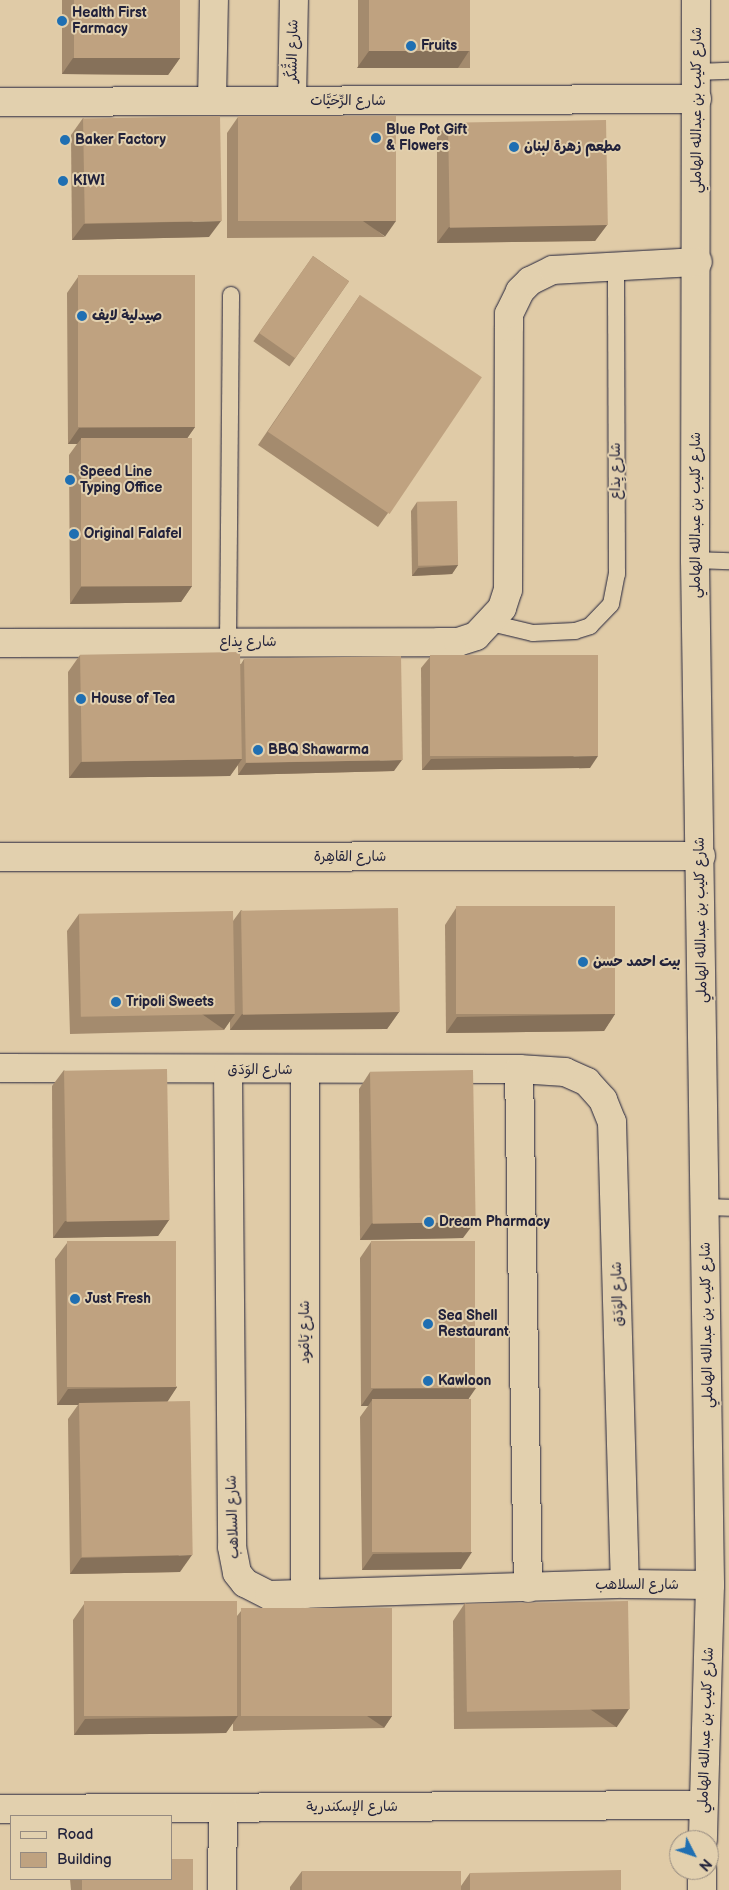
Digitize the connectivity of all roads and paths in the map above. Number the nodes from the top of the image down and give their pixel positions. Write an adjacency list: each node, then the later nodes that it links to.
1 (214, 0): 7 (street)
2 (294, 0): 8 (street, شارع الشُّكُر)
3 (696, 0): 5 (street, شارع كليب بن عبدالله الهاملي)
4 (729, 71): 5 (lane)
5 (697, 72): 6 (street, شارع كليب بن عبدالله الهاملي)
6 (697, 99): 8 (street, شارع الرِّحَيَّات); 10 (street, شارع كليب بن عبدالله الهاملي)
7 (212, 101): 8 (street, شارع الرِّحَيَّات); 9 (street, شارع الرِّحَيَّات)
8 (292, 101)
9 (0, 102)
10 (698, 262): 11 (street, شارع يِذاع); 13 (street, شارع كليب بن عبدالله الهاملي)
11 (616, 266): 15 (street, شارع يِذاع); 15 (lane, شارع يِذاع)
12 (231, 294): 16 (lane)
13 (695, 560): 14 (lane); 18 (street, شارع كليب بن عبدالله الهاملي)
14 (729, 561)
15 (491, 623): 16 (street, شارع يِذاع)
16 (228, 642): 17 (street, شارع يِذاع)
17 (0, 643)
18 (701, 856): 19 (street, شارع القاهِرة); 24 (street, شارع كليب بن عبدالله الهاملي)
19 (0, 857)
20 (0, 1068): 22 (street, شارع الوَدَق)
21 (530, 1069): 23 (street, شارع الوَدَق); 25 (street, شارع الوَدَق); 27 (street)
22 (228, 1070): 23 (street, شارع الوَدَق); 28 (street, شارع السلاهب)
23 (305, 1070): 28 (street, شارع يَامُود)
24 (717, 1208): 26 (street, شارع كليب بن عبدالله الهاملي)
25 (625, 1584): 26 (street, شارع السلاهب); 27 (street, شارع السلاهب)
26 (710, 1585): 29 (street, شارع كليب بن عبدالله الهاملي)
27 (528, 1588): 28 (street, شارع السلاهب)
28 (294, 1594)
29 (703, 1805): 30 (street, شارع الإسكندرية); 32 (street, شارع كليب بن عبدالله الهاملي)
30 (223, 1808): 31 (street, شارع الإسكندرية); 33 (street)
31 (0, 1809)
32 (703, 1830)
33 (222, 1890)

